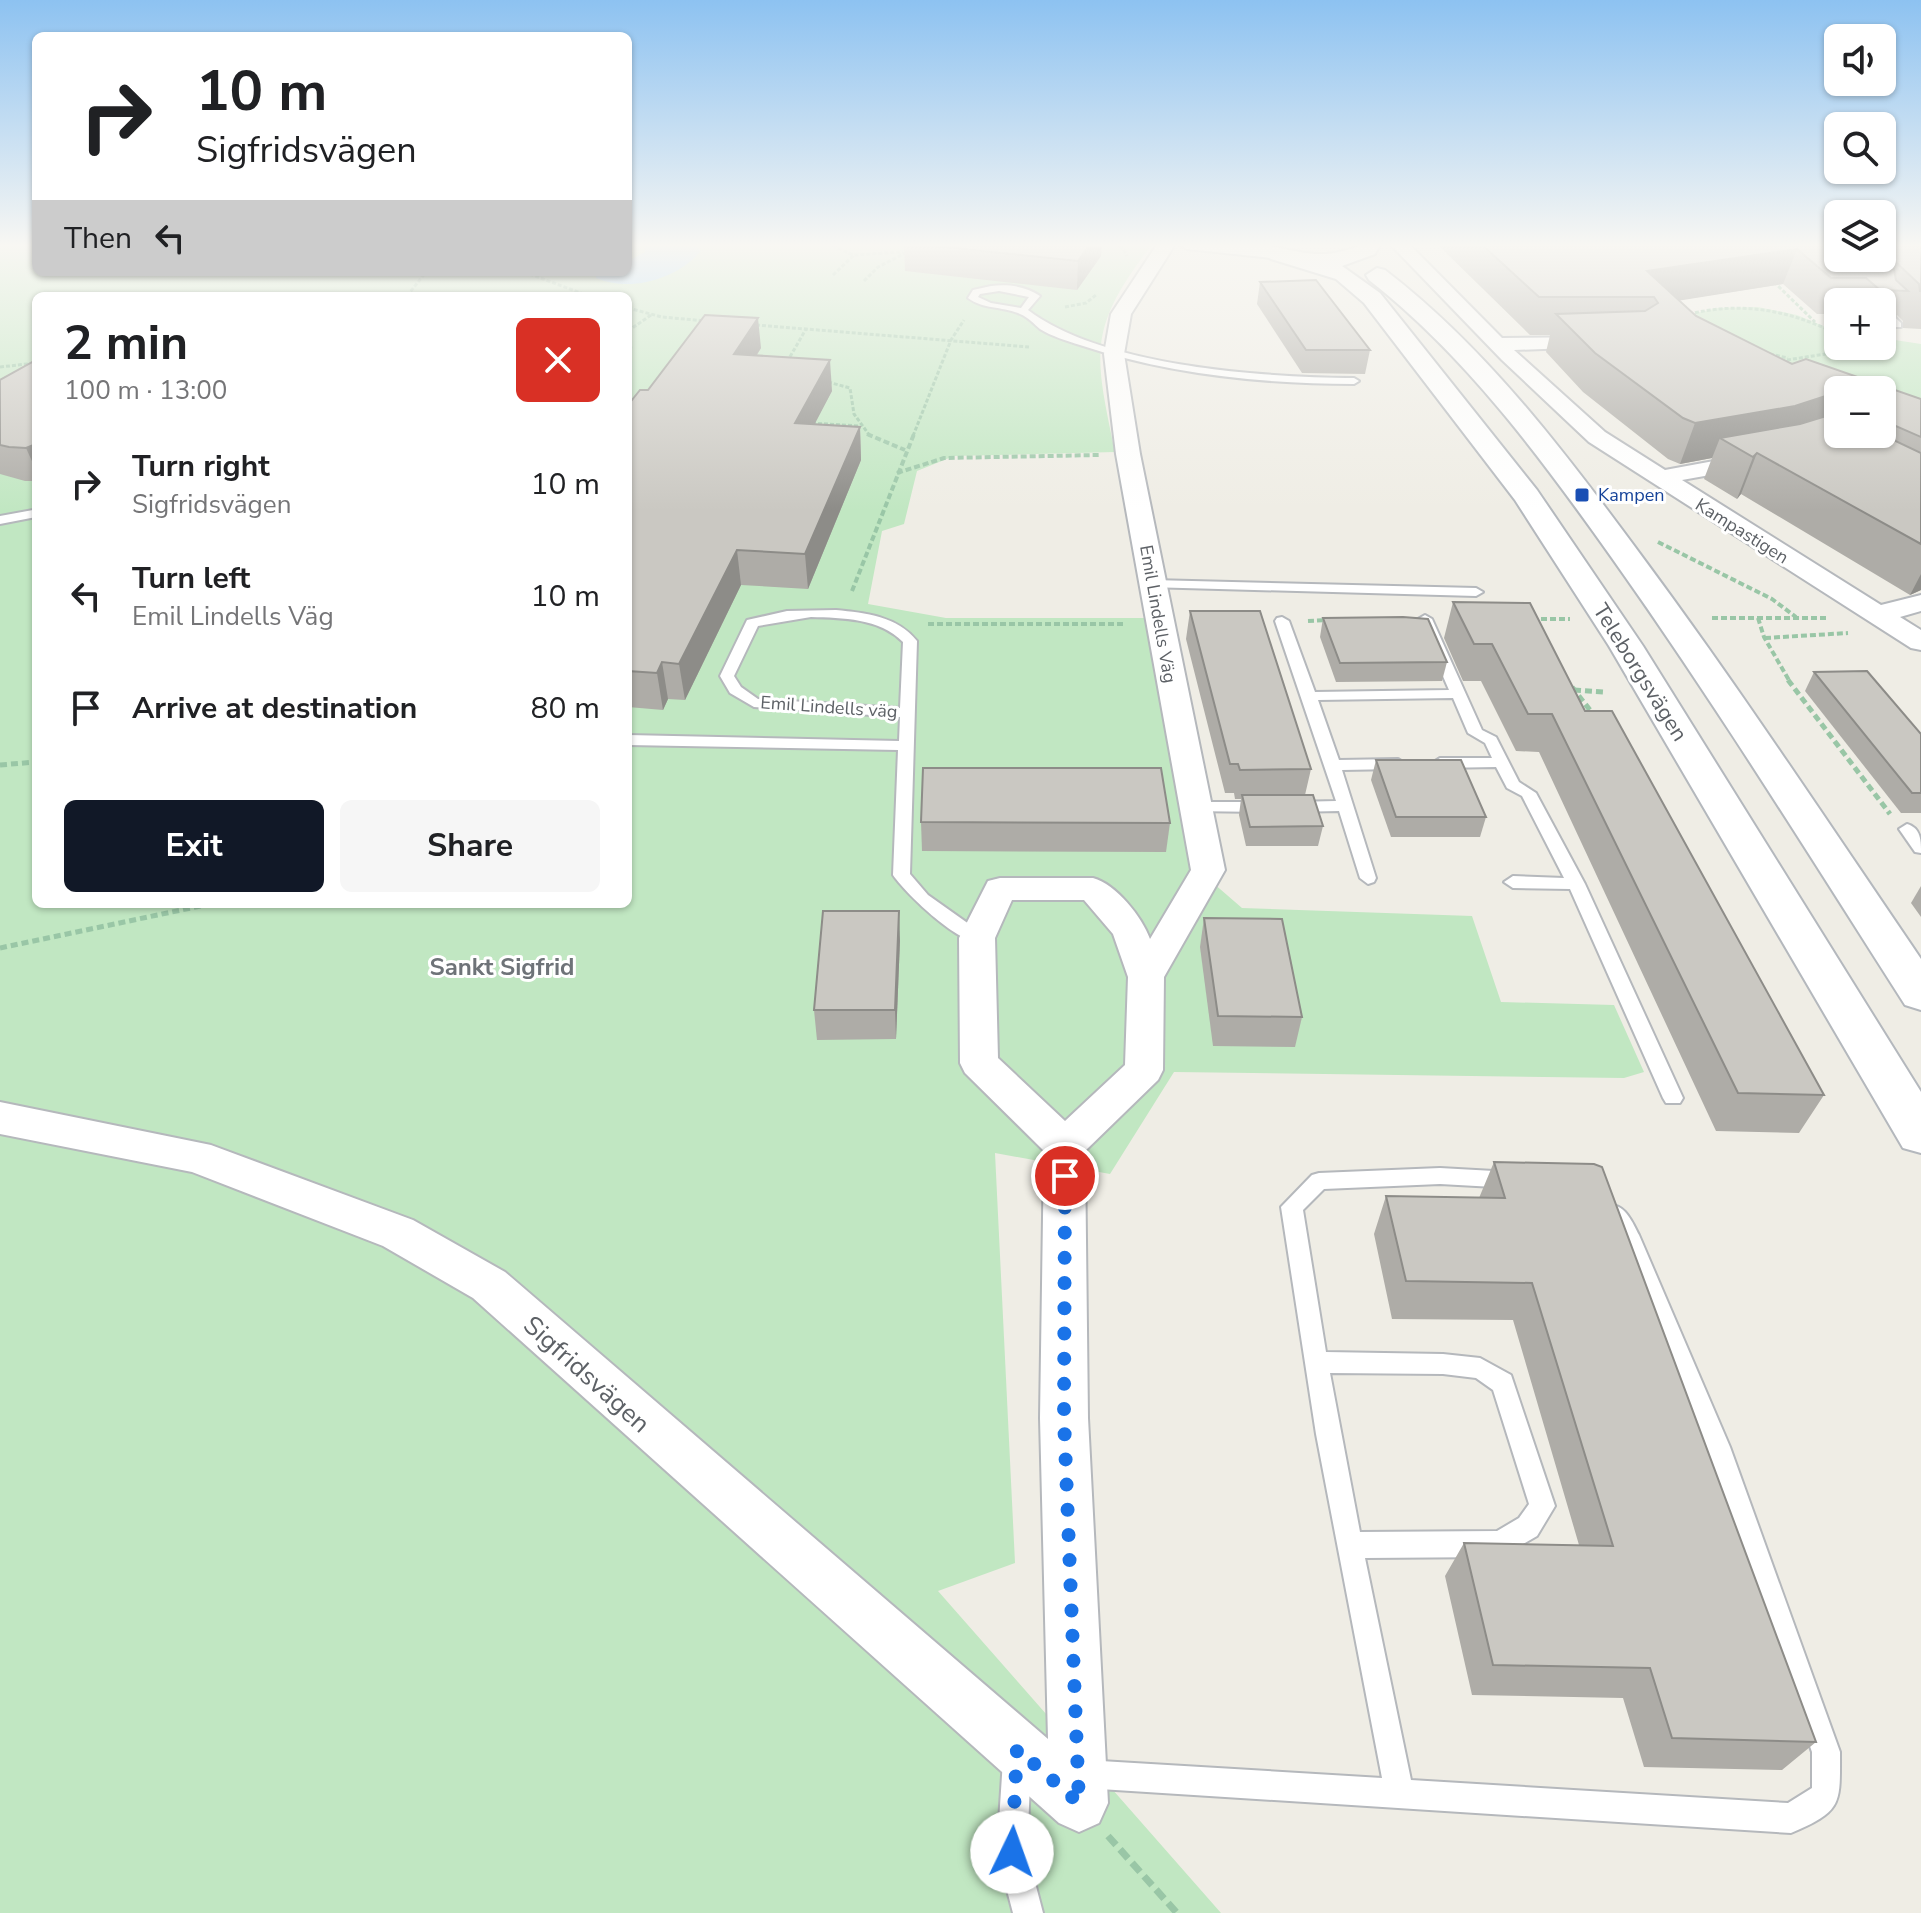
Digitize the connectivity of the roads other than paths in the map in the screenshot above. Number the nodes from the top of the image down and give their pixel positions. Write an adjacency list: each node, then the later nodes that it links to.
1 (1052, 332): 8 (lane)
2 (1118, 332): 8 (street, Emil Lindells Väg)
3 (1399, 332): 39 (main road, Teleborgsvägen)
4 (1445, 332): 36 (main road)
5 (1486, 332): 7 (street, Kampastigen)
6 (1617, 340): 7 (street)
7 (1497, 344): 11 (street, Kampastigen)
8 (1114, 354): 9 (lane); 16 (street, Emil Lindells Väg)
9 (1354, 381)
10 (1824, 446): 11 (street)
11 (1657, 478): 19 (street, Kampastigen)
12 (32, 514): 13 (lane)
13 (0, 520)
14 (1476, 592): 16 (lane, Emil Lindells väg)
15 (1921, 603): 19 (street)
16 (1156, 604): 28 (street, Emil Lindells Väg)
17 (1425, 619): 20 (lane)
18 (1282, 621): 21 (lane)
19 (1896, 626)
20 (1458, 694): 21 (lane); 25 (lane)
21 (1310, 696): 26 (lane)
22 (907, 713): 22 (lane, Emil Lindells väg); 24 (lane, Emil Lindells väg)
23 (632, 740): 24 (lane)
24 (905, 746): 34 (lane, Emil Lindells väg)
25 (1502, 762): 26 (lane); 33 (lane)
26 (1333, 765): 27 (lane)
27 (1346, 806): 28 (lane); 31 (lane)
28 (1196, 807): 35 (street, Emil Lindells Väg)
29 (1907, 829): 30 (lane)
30 (1921, 848)
31 (1368, 878)
32 (1513, 882): 33 (lane)
33 (1576, 884): 37 (lane)
34 (977, 938): 35 (street, Emil Lindells Väg); 40 (street, Emil Lindells Väg)
35 (1146, 977): 40 (street, Emil Lindells Väg)
36 (1921, 994)
37 (1673, 1098)
38 (0, 1118): 45 (street, Sigfridsvägen)
39 (1921, 1134)
40 (1065, 1146): 46 (street)
41 (1544, 1182): 43 (lane)
42 (1591, 1196): 47 (lane)
43 (1317, 1362): 44 (lane); 44 (lane)
44 (1350, 1545): 47 (lane)
45 (1017, 1749): 46 (street, Sigfridsvägen); 48 (lane)
46 (1078, 1788): 47 (lane)
47 (1399, 1793)
48 (1028, 1913)

